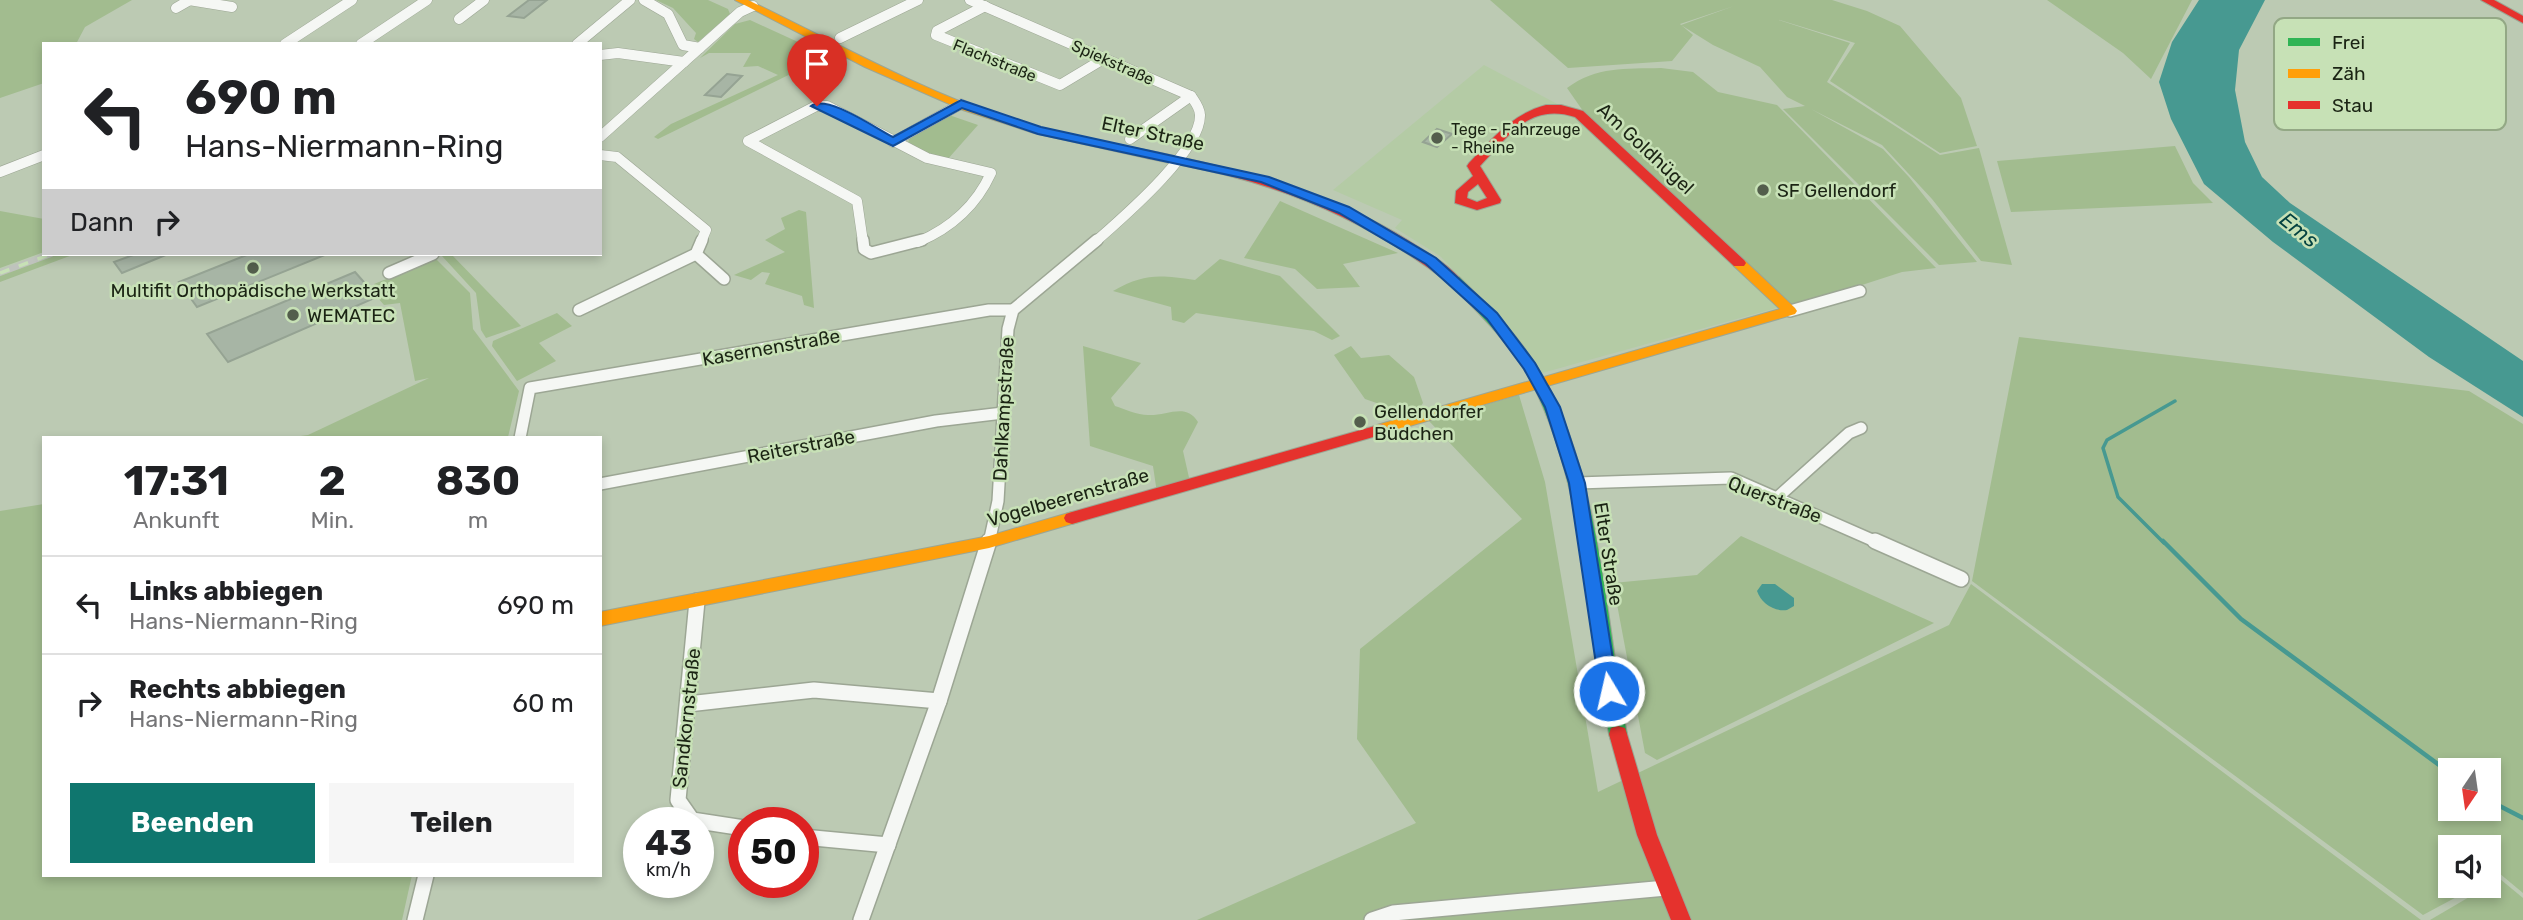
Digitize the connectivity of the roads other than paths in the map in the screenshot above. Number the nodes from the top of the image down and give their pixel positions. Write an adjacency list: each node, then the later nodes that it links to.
1 (189, 0): 12 (street); 13 (street)
2 (352, 0): 17 (street)
3 (427, 0): 18 (street)
4 (484, 0): 14 (street)
5 (630, 0): 19 (street)
6 (644, 0): 20 (street)
7 (918, 0): 16 (street)
8 (970, 0): 11 (street, Spiekstraße)
9 (2486, 0): 15 (main road)
10 (747, 3): 20 (street); 25 (main road, Elter Straße)
11 (985, 6): 22 (street, Spiekstraße); 22 (street, Flachstraße)
12 (232, 7)
13 (176, 8)
14 (459, 19)
15 (2523, 20)
16 (841, 38)
17 (288, 42)
18 (363, 42)
19 (579, 42)
20 (700, 48): 23 (street)
21 (602, 55): 23 (street)
22 (1105, 58): 24 (street, Spiekstraße)
23 (684, 62): 26 (street)
24 (1191, 96): 27 (street); 31 (street)
25 (961, 104): 28 (street); 31 (main road, Elter Straße)
26 (602, 135)
27 (1130, 139)
28 (893, 142): 28 (street)
29 (602, 155): 34 (street)
30 (42, 156): 32 (street)
31 (1178, 159): 40 (street, Dahlkampstraße); 42 (main road, Elter Straße)
32 (0, 172)
33 (1478, 178): 41 (main road, Am Goldhügel)
34 (696, 254): 37 (street); 39 (street)
35 (428, 256): 36 (street)
36 (389, 273)
37 (723, 279)
38 (1860, 291): 41 (street)
39 (579, 310)
40 (1013, 310): 43 (street, Dahlkampstraße); 45 (street, Kasernenstraße)
41 (1790, 311): 42 (main road)
42 (1541, 384): 46 (main road, Elter Straße); 49 (main road, Vogelbeerenstraße)
43 (1003, 412): 47 (street, Reiterstraße); 49 (street, Dahlkampstraße)
44 (1861, 428): 48 (street)
45 (520, 436)
46 (1577, 483): 48 (street, Querstraße); 59 (main road, Elter Straße)
47 (602, 484)
48 (1779, 496): 50 (street, Querstraße)
49 (989, 542): 51 (main road, Vogelbeerenstraße); 53 (street, Dahlkampstraße)
50 (1961, 579)
51 (697, 601): 52 (main road, Vogelbeerenstraße); 54 (street, Sandkornstraße)
52 (602, 619)
53 (939, 701): 54 (street); 57 (street, Dahlkampstraße)
54 (688, 704): 55 (street, Sandkornstraße)
55 (728, 826)
56 (819, 839): 57 (street)
57 (888, 845): 61 (street, Dahlkampstraße)
58 (426, 877): 60 (street)
59 (1667, 888): 62 (street); 63 (main road, Elter Straße)
60 (415, 920)
61 (861, 920)
62 (1373, 920)
63 (1681, 920)

